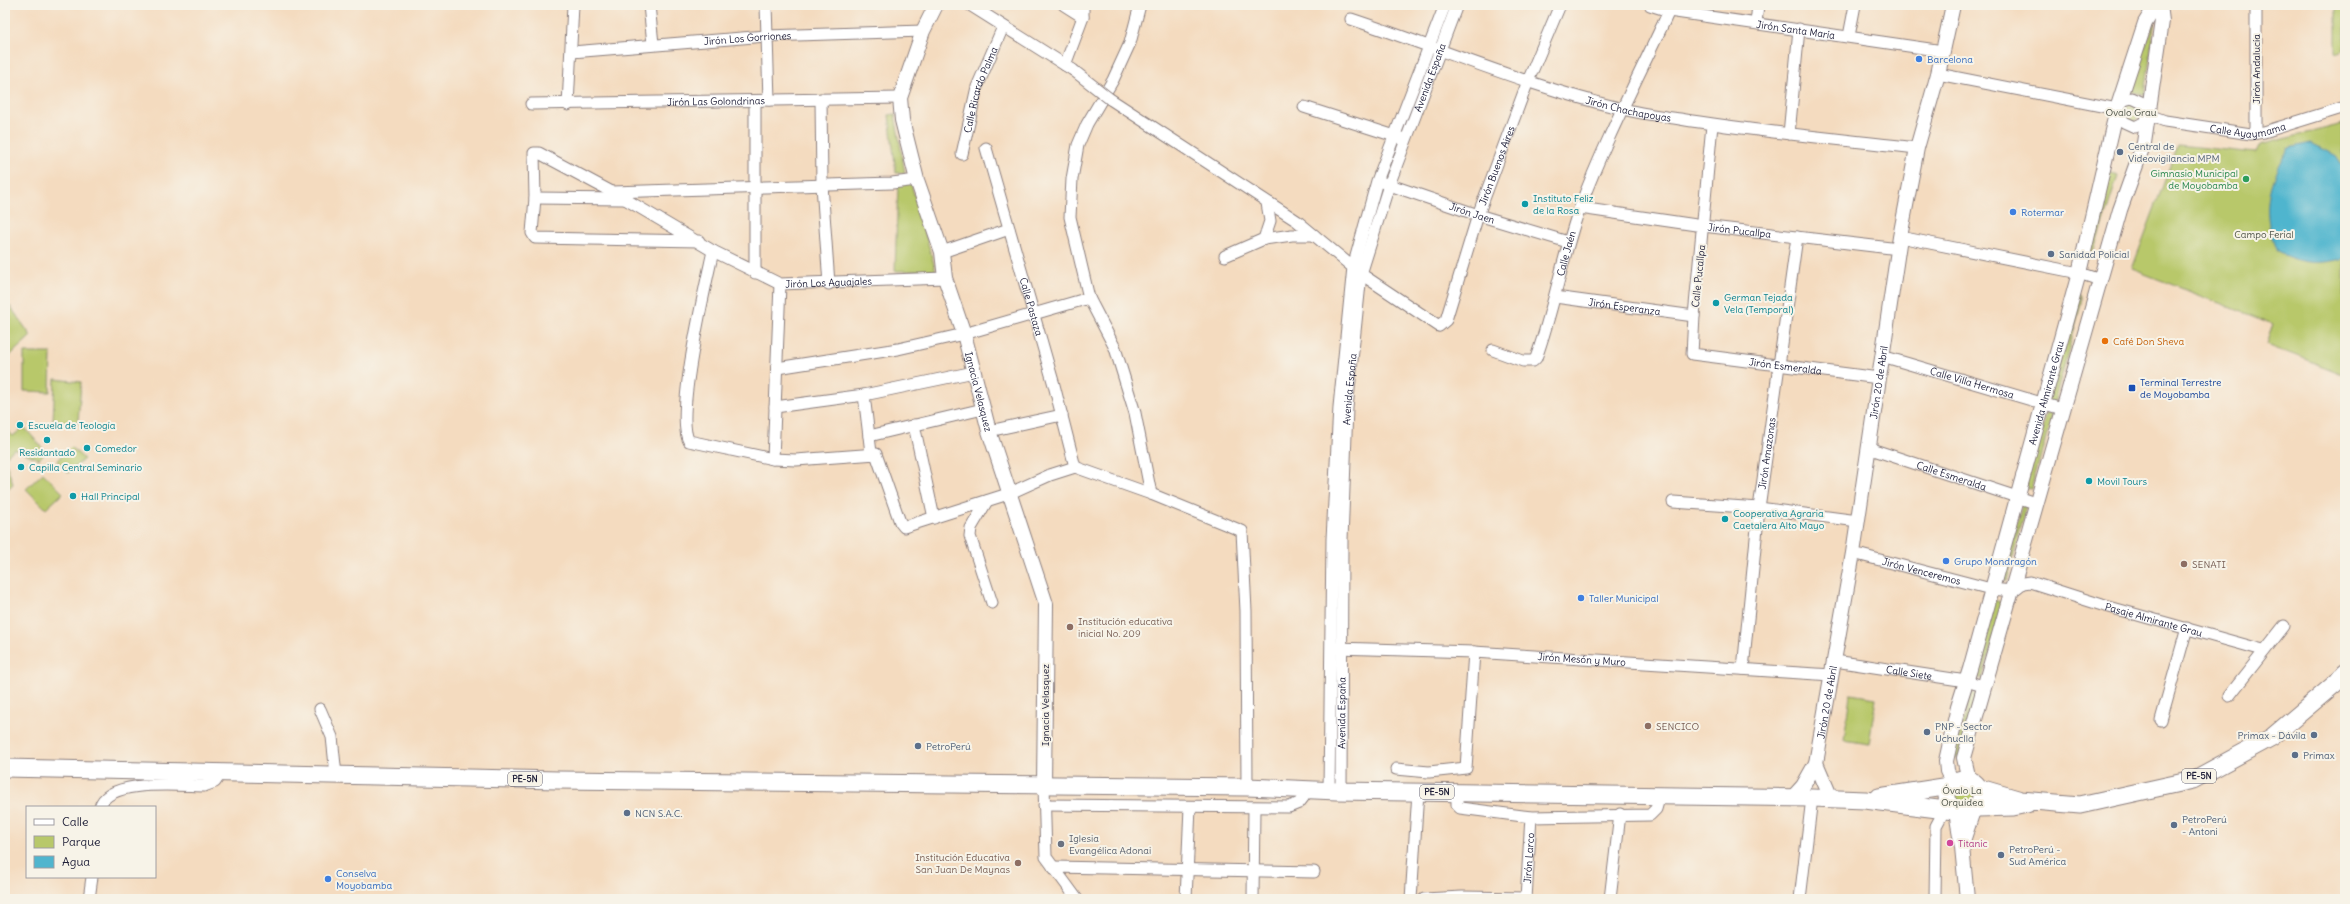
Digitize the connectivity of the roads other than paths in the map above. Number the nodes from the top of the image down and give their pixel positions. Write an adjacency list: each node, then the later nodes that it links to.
1 (573, 5): 32 (street)
2 (649, 5): 28 (street)
3 (766, 5): 26 (street)
4 (936, 5): 25 (main road, Ignacia Velasquez)
5 (970, 5): 23 (street)
6 (1064, 5): 20 (street)
7 (1084, 5): 20 (street)
8 (1140, 5): 85 (street)
9 (1445, 5): 29 (street, Avenida España)
10 (1457, 5): 30 (street, Avenida España)
11 (1560, 5): 35 (street, Jirón Buenos Aires)
12 (1650, 5): 19 (street, Jirón Santa María)
13 (1758, 5): 22 (street)
14 (1855, 5): 27 (street)
15 (1953, 5): 31 (main road, Jirón 20 de Abril)
16 (2156, 5): 44 (main road, Avenida Almirante Grau)
17 (2160, 5): 46 (main road, Avenida Almirante Grau)
18 (2256, 5): 48 (street, Jirón Andalucía)
19 (1669, 11): 22 (street, Jirón Santa María); 45 (street, Calle Jaén)
20 (1083, 17): 33 (street)
21 (1351, 20): 29 (street, Jirón Chachapoyas)
22 (1756, 23): 24 (street, Jirón Santa María)
23 (1003, 27): 33 (street); 54 (street, Calle Ricardo Palma)
24 (1799, 29): 27 (street, Jirón Santa María); 50 (street)
25 (923, 31): 26 (street, Jirón Los Gorriones); 36 (main road, Ignacia Velasquez)
26 (766, 36): 28 (street, Jirón Los Gorriones); 38 (street)
27 (1849, 36): 31 (street, Jirón Santa María)
28 (653, 44): 32 (street, Jirón Los Gorriones)
29 (1430, 45): 30 (street, Jirón Chachapoyas); 49 (street, Avenida España)
30 (1440, 50): 35 (street, Jirón Chachapoyas); 51 (street, Avenida España)
31 (1943, 51): 34 (main road, Jirón 20 de Abril)
32 (572, 52): 41 (street)
33 (1069, 68): 63 (street, bridge)
34 (1938, 74): 44 (street); 53 (main road, Jirón 20 de Abril)
35 (1528, 81): 45 (street, Jirón Chachapoyas); 65 (street, Jirón Buenos Aires)
36 (900, 98): 37 (street, Jirón Las Golondrinas); 55 (main road, Ignacia Velasquez)
37 (821, 99): 38 (street, Jirón Las Golondrinas); 57 (street)
38 (769, 100): 39 (street, Jirón Las Golondrinas)
39 (755, 101): 41 (street, Jirón Las Golondrinas); 59 (street)
40 (531, 104): 41 (street, Jirón Las Golondrinas)
41 (568, 105)
42 (1304, 107): 49 (street)
43 (2345, 107): 48 (street, Calle Ayaymama)
44 (2117, 109): 46 (street); 46 (street); 79 (main road, Avenida Almirante Grau)
45 (1624, 110): 47 (street, Jirón Chachapoyas); 64 (street, Calle Jaén)
46 (2149, 115): 48 (street, Calle Ayaymama); 81 (main road, Avenida Almirante Grau)
47 (1712, 125): 50 (street, Jirón Chachapoyas); 66 (street, Calle Pucallpa)
48 (2256, 133)
49 (1395, 134): 51 (street); 56 (street, Avenida España)
50 (1789, 134): 53 (street, Jirón Chachapoyas)
51 (1407, 141): 58 (street, Avenida España)
52 (986, 148): 67 (street, Calle Pastaza)
53 (1917, 148): 73 (main road, Jirón 20 de Abril)
54 (962, 154)
55 (917, 180): 57 (street); 75 (main road, Ignacia Velasquez)
56 (1378, 181): 58 (street, Jirón Jaen); 77 (street, Avenida España)
57 (822, 185): 59 (street); 83 (street)
58 (1390, 185): 65 (street, Jirón Jaen); 77 (street, Avenida España)
59 (756, 188): 60 (street); 78 (street)
60 (613, 192): 61 (street, Jirón Los Aguajales); 62 (street, Jirón Los Aguajales)
61 (535, 198): 62 (street); 71 (street)
62 (625, 199): 71 (street, Jirón Los Aguajales)
63 (1267, 203): 68 (street); 70 (street)
64 (1580, 208): 66 (street, Jirón Pucallpa); 72 (street, Calle Jaén)
65 (1478, 216): 72 (street, Jirón Jaen); 77 (street, Jirón Buenos Aires)
66 (1703, 226): 69 (street, Jirón Pucallpa); 87 (street, Calle Pucallpa)
67 (1009, 229): 75 (street); 86 (street, Calle Pastaza)
68 (1314, 235): 70 (street); 77 (street)
69 (1797, 237): 73 (street, Jirón Pucallpa); 92 (street, Jirón Amazonas)
70 (1264, 239): 76 (street)
71 (699, 241): 74 (street, Jirón Los Aguajales)
72 (1568, 242): 84 (street, Calle Jaén)
73 (1900, 243): 79 (street, Jirón Pucallpa); 91 (main road, Jirón 20 de Abril)
74 (713, 251): 78 (street, Jirón Los Aguajales); 107 (street)
75 (942, 252): 80 (main road, Ignacia Velasquez)
76 (1224, 256)
77 (1357, 270): 124 (street, Avenida España)
78 (755, 273): 82 (street, Jirón Los Aguajales)
79 (2079, 273): 81 (street, Jirón Pucallpa); 97 (main road, Avenida Almirante Grau)
80 (945, 278): 83 (street, Jirón Los Aguajales); 88 (main road, Ignacia Velasquez)
81 (2100, 280): 100 (main road, Avenida Almirante Grau)
82 (780, 284): 83 (street, Jirón Los Aguajales); 93 (street)
83 (829, 284)
84 (1555, 297): 87 (street, Jirón Esperanza); 89 (street, Calle Jaén)
85 (1089, 298): 86 (street); 110 (street)
86 (1033, 314): 88 (street); 101 (street, Calle Pastaza)
87 (1694, 316): 90 (street, Calle Pucallpa)
88 (964, 334): 93 (street); 94 (main road, Ignacia Velasquez)
89 (1493, 350)
90 (1692, 354): 92 (street, Jirón Esmeralda)
91 (1882, 356): 95 (main road, Jirón 20 de Abril); 97 (street, Calle Villa Hermosa)
92 (1779, 365): 95 (street, Jirón Esmeralda); 115 (street, Jirón Amazonas)
93 (777, 368): 98 (street)
94 (974, 372): 96 (street); 99 (main road, Ignacia Velasquez)
95 (1879, 378): 105 (main road, Jirón 20 de Abril)
96 (864, 395): 98 (street); 104 (street)
97 (2042, 404): 100 (street, Calle Villa Hermosa); 111 (main road, Avenida Almirante Grau)
98 (775, 407): 107 (street)
99 (983, 409): 102 (street); 103 (main road, Ignacia Velasquez)
100 (2062, 409): 114 (main road, Avenida Almirante Grau)
101 (1062, 415): 103 (street); 108 (street, Calle Pastaza)
102 (914, 425): 104 (street); 116 (street)
103 (989, 431): 109 (main road, Ignacia Velasquez)
104 (869, 436): 106 (street)
105 (1868, 448): 111 (street, Calle Esmeralda); 117 (main road, Jirón 20 de Abril)
106 (871, 453): 107 (street); 116 (street)
107 (773, 459)
108 (1075, 467): 109 (street); 110 (street)
109 (1008, 494): 112 (street); 142 (main road, Ignacia Velasquez)
110 (1151, 494): 143 (street)
111 (2018, 499): 114 (street, Calle Esmeralda); 119 (main road, Avenida Almirante Grau)
112 (987, 501): 116 (street); 121 (street)
113 (1673, 502): 115 (street)
114 (2035, 503): 120 (main road, Avenida Almirante Grau)
115 (1759, 508): 117 (street); 128 (street, Jirón Amazonas)
116 (934, 518)
117 (1858, 522): 118 (main road, Jirón 20 de Abril)
118 (1853, 553): 119 (street, Jirón Venceremos); 127 (main road, Jirón 20 de Abril)
119 (1991, 588): 120 (street); 130 (main road, Avenida Almirante Grau)
120 (2011, 591): 123 (street, Pasaje Almirante Grau); 131 (main road, Avenida Almirante Grau)
121 (992, 603)
122 (2284, 626): 125 (street)
123 (2187, 628): 125 (street, Pasaje Almirante Grau); 134 (street)
124 (1336, 648): 126 (street, Jirón Mesón y Muro); 145 (street, Avenida España)
125 (2263, 650): 132 (street)
126 (1474, 652): 128 (street, Jirón Mesón y Muro); 138 (street)
127 (1833, 668): 128 (street, Jirón Mesón y Muro); 130 (street, Calle Siete); 135 (main road, Jirón 20 de Abril)
128 (1743, 669)
129 (2345, 672): 153 (highway, PE-5N)
130 (1966, 681): 131 (street, Calle Siete); 141 (main road, Avenida Almirante Grau)
131 (1984, 686): 141 (main road, Avenida Almirante Grau)
132 (2229, 696)
133 (320, 709): 140 (street)
134 (2161, 720)
135 (1816, 763): 149 (main road); 151 (main road)
136 (5, 768): 139 (highway, PE-5N)
137 (1396, 769): 138 (street)
138 (1429, 772): 146 (street)
139 (221, 773): 140 (highway, PE-5N); 155 (street)
140 (336, 775): 142 (highway, PE-5N)
141 (1963, 784): 152 (highway, PE-5N); 153 (highway, PE-5N); 158 (highway); 159 (highway)
142 (1044, 785): 143 (highway, PE-5N); 154 (street)
143 (1247, 787): 144 (highway, PE-5N)
144 (1309, 790): 145 (highway, PE-5N); 157 (street)
145 (1335, 790): 146 (highway, PE-5N)
146 (1423, 792): 147 (highway, PE-5N); 172 (street)
147 (1457, 792): 148 (highway, PE-5N); 161 (street)
148 (1660, 795): 149 (highway, PE-5N); 160 (street)
149 (1793, 797): 150 (highway, PE-5N)
150 (1812, 798): 151 (highway, PE-5N); 176 (street)
151 (1831, 798): 152 (highway, PE-5N)
152 (1865, 800): 159 (highway, PE-5N)
153 (2035, 802): 158 (highway, PE-5N)
154 (1044, 804): 156 (street); 163 (street)
155 (101, 806)
156 (1190, 807): 157 (street); 164 (street)
157 (1254, 808): 165 (street)
158 (1976, 810): 159 (highway, PE-5N); 162 (main road)
159 (1952, 811): 162 (main road); 177 (street)
160 (1620, 814): 161 (street); 175 (street)
161 (1531, 817): 174 (street, Jirón Larco)
162 (1962, 847): 178 (main road)
163 (1053, 867): 164 (street); 169 (street)
164 (1186, 869): 165 (street); 170 (street)
165 (1254, 872): 166 (street); 171 (street)
166 (1314, 872)
167 (92, 878): 168 (street)
168 (89, 899)
169 (1077, 899)
170 (1186, 899)
171 (1253, 899)
172 (1411, 899)
173 (1424, 899): 174 (street)
174 (1526, 899)
175 (1610, 899)
176 (1800, 899)
177 (1935, 899)
178 (1967, 899)

